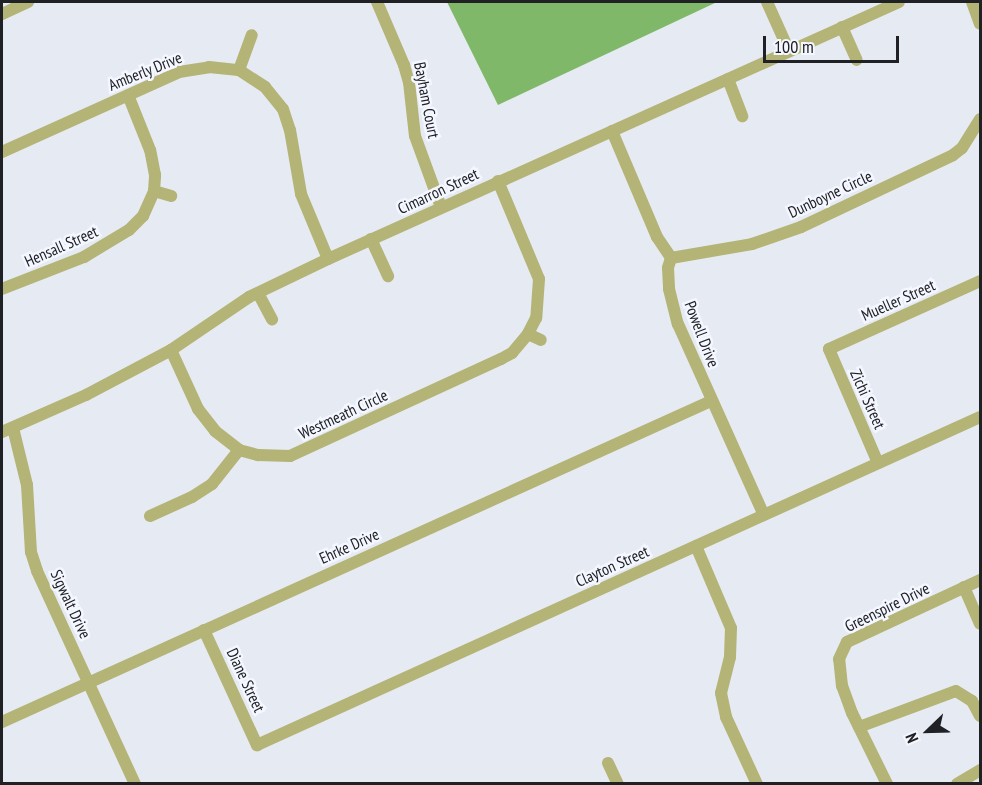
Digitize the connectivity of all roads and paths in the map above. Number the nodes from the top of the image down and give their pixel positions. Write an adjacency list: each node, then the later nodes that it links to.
1 (28, 2): 6 (street)
2 (377, 2): 22 (street, Bayham Court)
3 (767, 2): 10 (street)
4 (899, 2): 8 (street, Cimarron Street)
5 (972, 2): 7 (street)
6 (2, 14)
7 (981, 24)
8 (842, 27): 10 (street, Cimarron Street); 11 (street)
9 (252, 35): 12 (street)
10 (789, 51): 13 (street, Cimarron Street)
11 (858, 60)
12 (240, 70): 14 (street, Amberly Drive); 25 (street, Amberly Drive)
13 (728, 79): 15 (street); 17 (street, Cimarron Street)
14 (128, 95): 18 (street, Amberly Drive); 20 (street)
15 (742, 116)
16 (981, 119): 24 (street, Dunboyne Circle)
17 (612, 131): 19 (street, Cimarron Street); 24 (street)
18 (2, 152)
19 (498, 181): 22 (street, Cimarron Street); 31 (street, Westmeath Circle)
20 (154, 191): 21 (street); 28 (street, Hensall Street)
21 (171, 196)
22 (441, 207): 23 (street, Cimarron Street)
23 (371, 239): 25 (street, Cimarron Street); 26 (street)
24 (671, 258): 35 (street, Powell Drive)
25 (328, 259): 29 (street, Cimarron Street)
26 (388, 276)
27 (981, 281): 33 (street, Mueller Street)
28 (2, 289)
29 (258, 293): 30 (street); 34 (street, Cimarron Street)
30 (272, 319)
31 (528, 334): 32 (street); 38 (street, Westmeath Circle)
32 (541, 340)
33 (828, 349): 39 (street, Zichi Street)
34 (171, 350): 37 (street, Cimarron Street); 38 (street, Westmeath Circle)
35 (711, 401): 40 (street, Powell Drive); 46 (street, Ehrke Drive)
36 (981, 417): 39 (street, Clayton Street)
37 (7, 430): 47 (street, Sigwalt Drive)
38 (239, 450): 41 (street)
39 (878, 463): 40 (street, Clayton Street)
40 (764, 515): 42 (street, Clayton Street)
41 (150, 516)
42 (696, 546): 51 (street, Clayton Street); 56 (street)
43 (981, 580): 44 (street, Greenspire Drive)
44 (964, 587): 45 (street); 50 (street, Greenspire Drive)
45 (981, 624)
46 (204, 630): 47 (street, Ehrke Drive); 51 (street, Diane Street)
47 (90, 682): 49 (street, Ehrke Drive); 54 (street, Sigwalt Drive)
48 (981, 716): 50 (street)
49 (2, 722)
50 (859, 727): 57 (street, Greenspire Drive)
51 (257, 745)
52 (608, 763): 55 (street)
53 (981, 770): 58 (street)
54 (135, 783)
55 (618, 783)
56 (757, 783)
57 (887, 783)
58 (957, 783)

